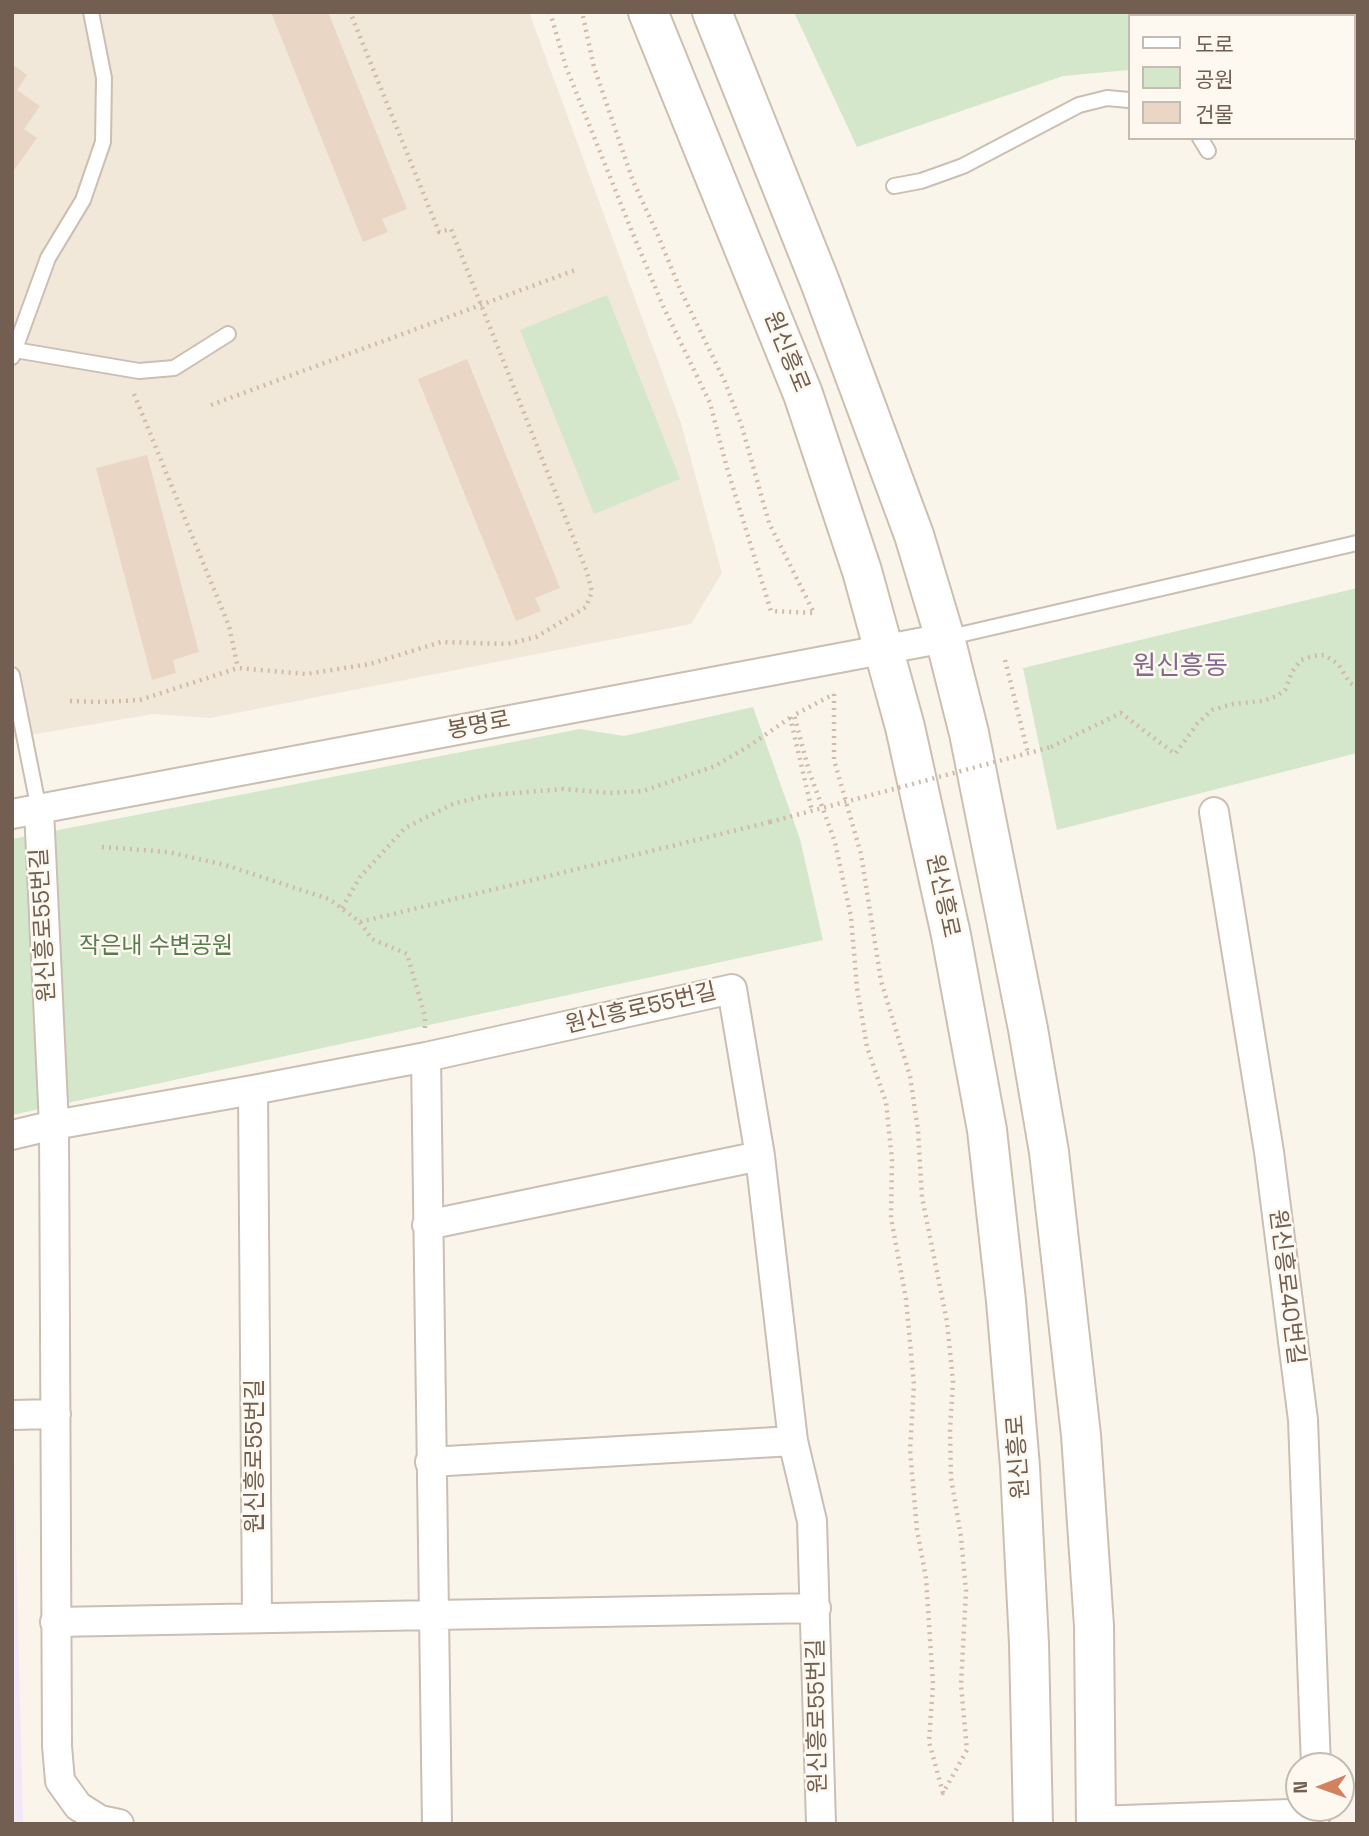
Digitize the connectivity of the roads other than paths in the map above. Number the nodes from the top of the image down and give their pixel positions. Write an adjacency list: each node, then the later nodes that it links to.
1 (91, 12): 9 (lane)
2 (648, 12): 12 (street, 원신흥로)
3 (712, 12): 11 (street)
4 (1128, 100): 7 (lane)
5 (1201, 140): 6 (lane)
6 (1208, 151)
7 (894, 186)
8 (228, 334): 9 (lane)
9 (13, 353)
10 (1357, 543): 11 (lane)
11 (945, 638): 12 (street, 봉명로); 32 (street)
12 (884, 650): 14 (street, 봉명로); 36 (street, 원신흥로)
13 (12, 675): 14 (lane)
14 (26, 812): 18 (street, 원신흥로55번길)
15 (1214, 812): 30 (street, 원신흥로40번길)
16 (426, 1057): 17 (street, 원신흥로55번길); 20 (street, 원신흥로55번길); 21 (street)
17 (253, 1090): 18 (street, 원신흥로55번길); 28 (street, 원신흥로55번길)
18 (54, 1125): 19 (street, 원신흥로55번길); 22 (street, 원신흥로55번길)
19 (12, 1135)
20 (760, 1156): 21 (street); 24 (street, 원신흥로55번길)
21 (427, 1225): 25 (street)
22 (55, 1414): 23 (street); 29 (street, 원신흥로55번길)
23 (12, 1415)
24 (793, 1441): 25 (street); 26 (street, 원신흥로55번길)
25 (430, 1462): 27 (street)
26 (816, 1608): 27 (street, 원신흥로55번길); 35 (street, 원신흥로55번길)
27 (433, 1614): 28 (street, 원신흥로55번길); 34 (street)
28 (257, 1618): 29 (street)
29 (54, 1622): 33 (street, 원신흥로55번길)
30 (1315, 1752)
31 (1285, 1816): 32 (street)
32 (1097, 1822)
33 (119, 1824)
34 (437, 1824)
35 (821, 1824)
36 (1033, 1824)

